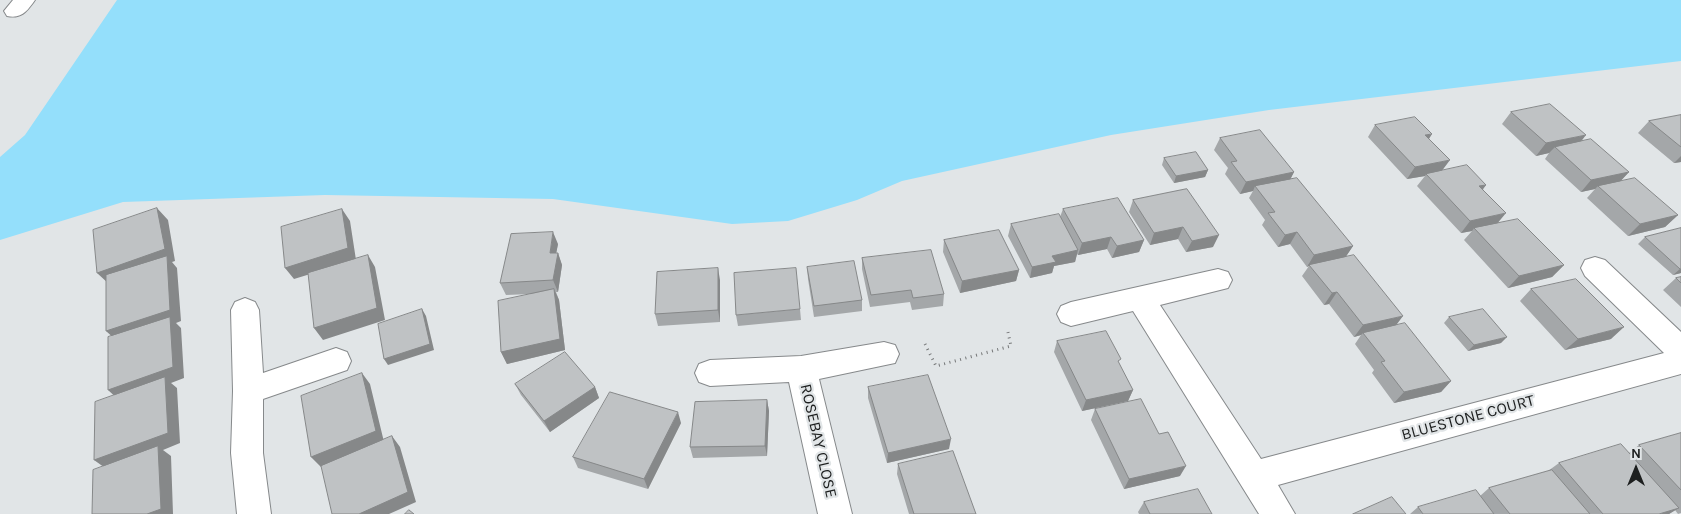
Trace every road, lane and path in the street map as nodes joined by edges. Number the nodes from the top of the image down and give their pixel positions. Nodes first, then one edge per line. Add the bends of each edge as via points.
1 (1596, 268) dead end
2 (1218, 280) dead end
3 (1141, 299) junction
4 (245, 310) dead end
5 (1071, 314) dead end
6 (1007, 328) dead end
7 (925, 344) dead end
8 (1681, 350) edge
9 (884, 354) dead end
10 (336, 361) dead end
11 (1681, 361) edge
12 (801, 369) junction
13 (710, 373) dead end
14 (248, 391) junction
15 (1254, 476) junction
16 (254, 514) edge
17 (835, 514) edge
18 (1278, 514) edge

1 - 8 street
2 - 3 street
3 - 5 street
3 - 15 street
4 - 14 street
6 - 7 path via 1011,346 936,366
9 - 12 street, ROSEBAY CLOSE
10 - 14 street
11 - 15 street, BLUESTONE COURT
12 - 13 street, ROSEBAY CLOSE
12 - 17 street, ROSEBAY CLOSE
14 - 16 street via 247,453
15 - 18 street

